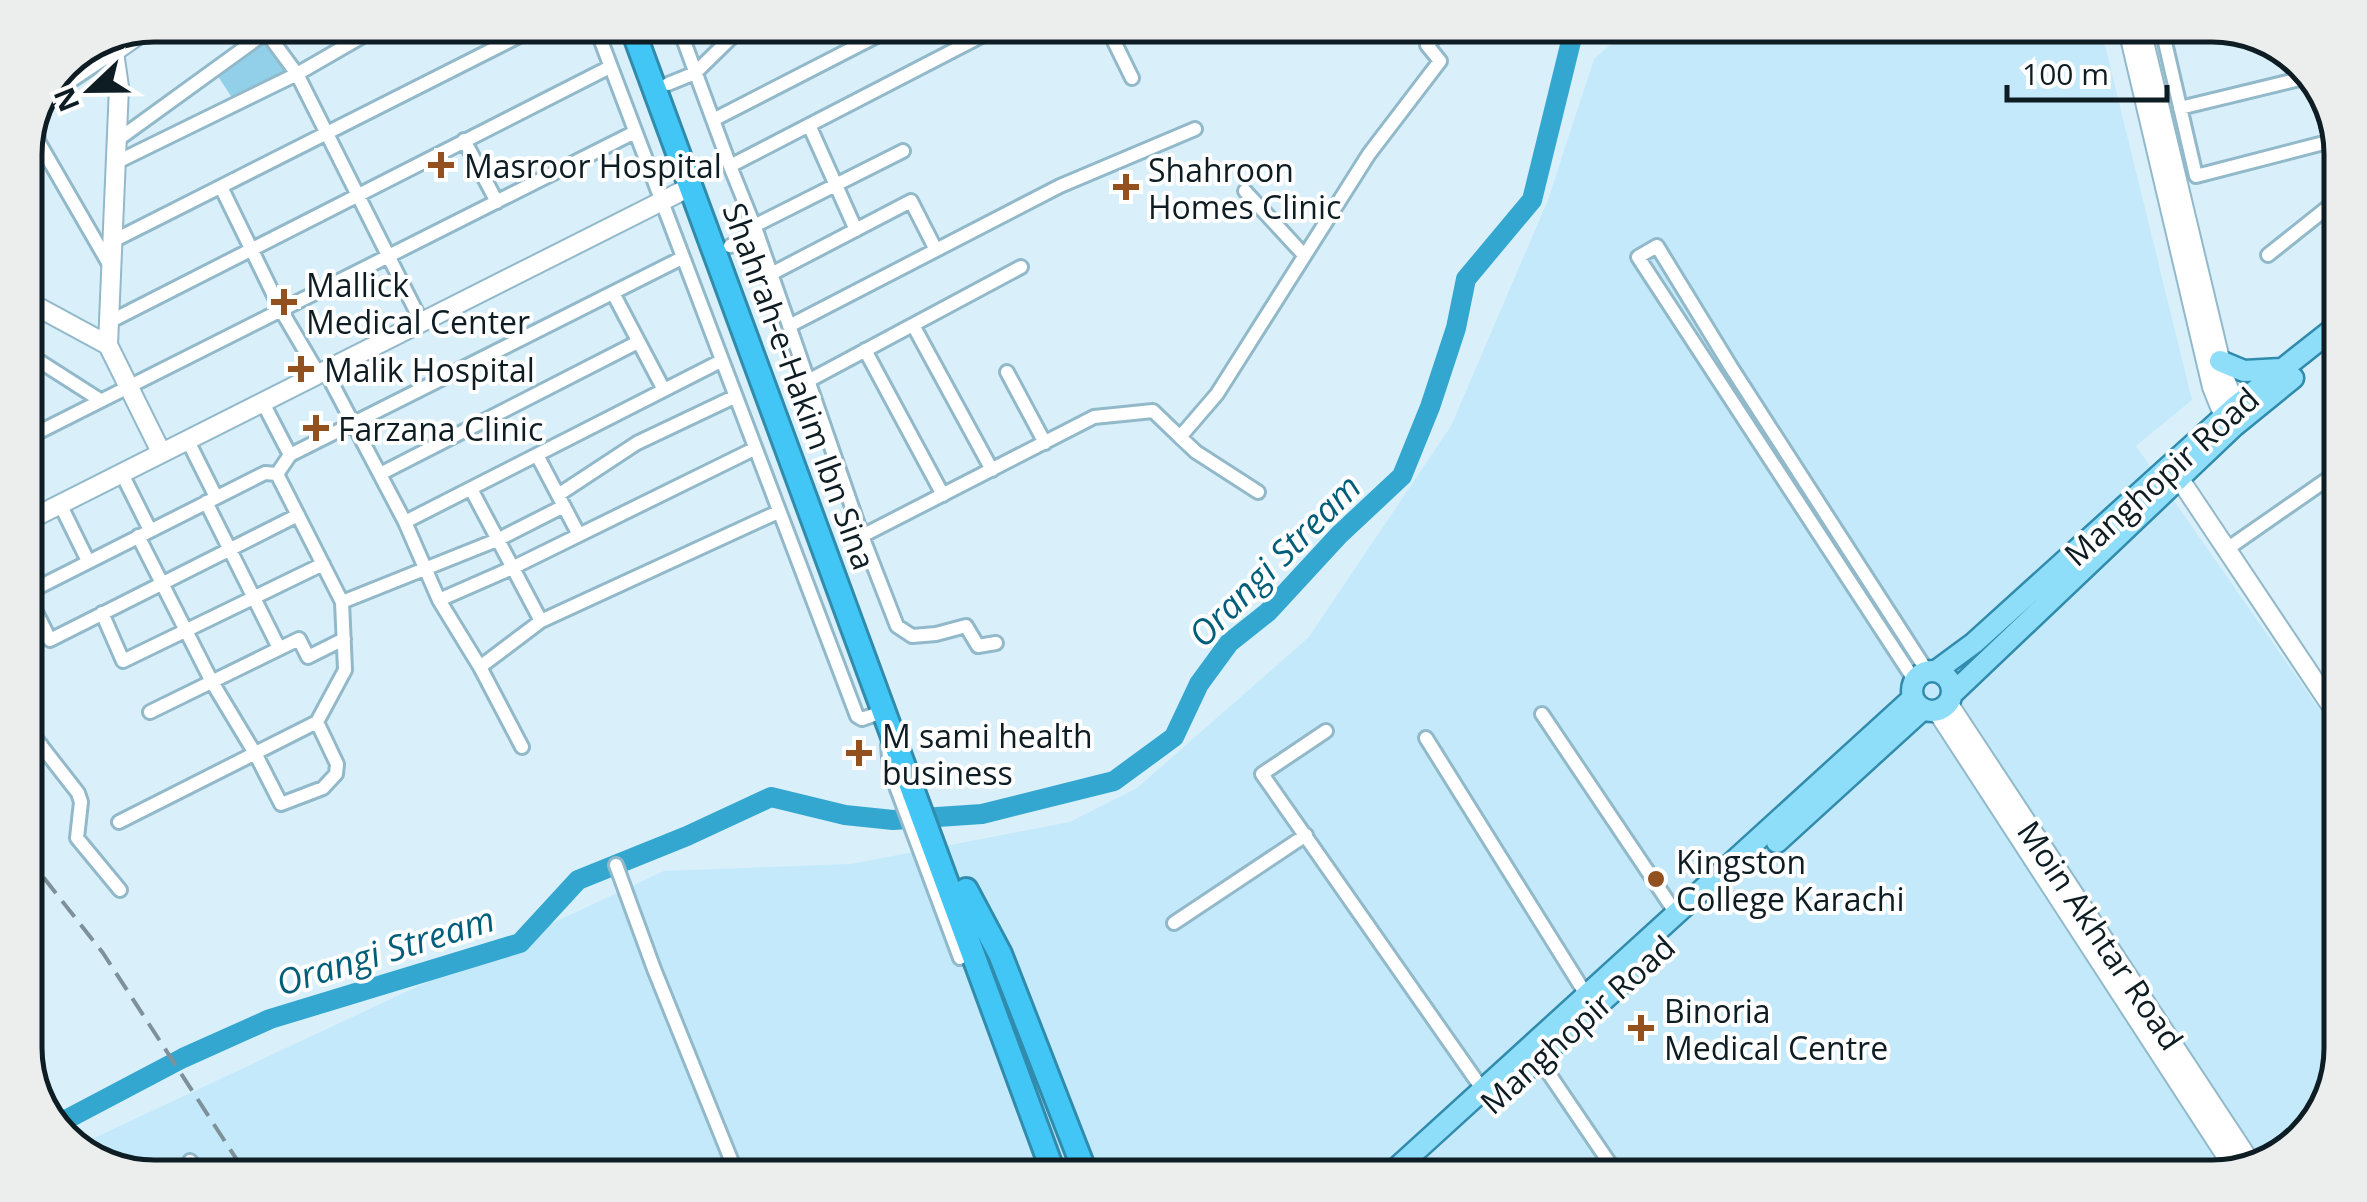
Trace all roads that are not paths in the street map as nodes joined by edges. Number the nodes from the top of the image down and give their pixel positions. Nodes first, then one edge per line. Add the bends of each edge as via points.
1 (247, 42) edge
2 (277, 42) edge
3 (353, 42) edge
4 (507, 42) edge
5 (600, 42) edge
6 (637, 42) edge
7 (653, 42) edge
8 (684, 42) edge
9 (726, 42) edge
10 (865, 42) edge
11 (971, 42) edge
12 (1114, 42) edge
13 (1429, 42) edge
14 (2131, 42) edge
15 (2144, 42) edge
16 (2165, 42) edge
17 (112, 50) edge
18 (103, 55) edge
19 (610, 67) junction
20 (695, 72) junction
21 (78, 73) edge
22 (297, 74) junction
23 (1132, 78) dead end
24 (2297, 81) edge
25 (668, 84) junction
26 (2180, 108) junction
27 (713, 120) junction
28 (809, 125) junction
29 (1195, 129) dead end
30 (326, 132) junction
31 (634, 133) junction
32 (464, 140) junction
33 (116, 141) junction
34 (2323, 143) edge
35 (43, 150) edge
36 (903, 151) dead end
37 (115, 163) junction
38 (730, 166) junction
39 (836, 185) junction
40 (692, 186) junction
41 (221, 187) junction
42 (1244, 191) dead end
43 (357, 193) junction
44 (497, 202) junction
45 (660, 202) junction
46 (2324, 210) edge
47 (755, 229) junction
48 (856, 230) junction
49 (111, 242) junction
50 (730, 246) junction
51 (250, 250) junction
52 (936, 250) junction
53 (1304, 255) junction
54 (2268, 255) dead end
55 (389, 258) junction
56 (682, 258) junction
57 (110, 265) junction
58 (1021, 267) dead end
59 (771, 274) junction
60 (613, 293) junction
61 (43, 310) edge
62 (281, 310) junction
63 (421, 321) junction
64 (109, 322) junction
65 (913, 325) junction
66 (789, 326) junction
67 (2324, 336) edge
68 (638, 342) junction
69 (108, 345) junction
70 (866, 350) junction
71 (2324, 352) edge
72 (2220, 360) junction
73 (721, 361) junction
74 (43, 364) edge
75 (1731, 367) junction
76 (2283, 368) junction
77 (321, 371) junction
78 (1007, 372) dead end
79 (1716, 376) junction
80 (808, 381) junction
81 (130, 388) junction
82 (664, 390) junction
83 (734, 397) junction
84 (100, 400) junction
85 (262, 401) junction
86 (2236, 415) junction
87 (353, 424) junction
88 (43, 430) edge
89 (1180, 437) junction
90 (187, 439) junction
91 (1045, 443) junction
92 (754, 450) junction
93 (162, 452) junction
94 (290, 455) junction
95 (537, 455) junction
96 (992, 470) junction
97 (122, 472) junction
98 (277, 474) junction
99 (380, 474) junction
100 (2179, 478) junction
101 (2324, 482) edge
102 (471, 489) junction
103 (1258, 492) dead end
104 (944, 494) junction
105 (211, 500) junction
106 (561, 500) junction
107 (60, 504) junction
108 (778, 512) junction
109 (43, 513) edge
110 (298, 515) junction
111 (405, 522) junction
112 (144, 533) junction
113 (579, 535) junction
114 (862, 536) junction
115 (497, 540) junction
116 (2226, 549) junction
117 (230, 550) junction
118 (88, 561) junction
119 (323, 564) junction
120 (512, 568) junction
121 (425, 570) junction
122 (162, 583) junction
123 (43, 584) edge
124 (254, 598) junction
125 (439, 600) junction
126 (342, 602) junction
127 (102, 614) junction
128 (541, 621) junction
129 (43, 626) edge
130 (187, 632) junction
131 (344, 639) junction
132 (996, 643) dead end
133 (279, 648) junction
134 (1968, 648) junction
135 (1982, 666) junction
136 (480, 668) junction
137 (212, 682) junction
138 (1931, 692) junction
139 (2324, 695) edge
140 (885, 711) junction
141 (150, 712) dead end
142 (1542, 714) dead end
143 (318, 722) junction
144 (1326, 732) dead end
145 (1426, 738) dead end
146 (43, 747) edge
147 (522, 747) dead end
148 (256, 754) junction
149 (913, 769) junction
150 (119, 822) dead end
151 (1306, 835) junction
152 (616, 865) dead end
153 (120, 890) dead end
154 (959, 893) junction
155 (1677, 915) junction
156 (1174, 923) dead end
157 (967, 956) junction
158 (2126, 986) junction
159 (1587, 996) junction
160 (1540, 1059) junction
161 (1483, 1090) junction
162 (2245, 1155) edge
163 (2229, 1159) edge
164 (731, 1160) edge
165 (1034, 1160) edge
166 (1048, 1160) edge
167 (1061, 1160) edge
168 (1080, 1160) edge
169 (1406, 1160) edge
170 (1427, 1160) edge
171 (1608, 1160) edge

1 - 33 street
2 - 22 street
3 - 22 street
4 - 30 street
5 - 19 street
6 - 40 highway, Shahrah-e-Hakim Ibn Sina
7 - 25 highway, Shahrah-e-Hakim Ibn Sina
8 - 20 street
9 - 20 street
10 - 27 street
11 - 28 street
12 - 23 street
13 - 53 street via 1440,61 1368,154
14 - 86 street via 2212,386
15 - 72 street
16 - 26 street
17 - 33 street via 119,87
18 - 21 street
19 - 31 street
19 - 32 street
20 - 25 street
20 - 27 street
22 - 30 street
22 - 37 street
24 - 26 street
25 - 50 highway, Shahrah-e-Hakim Ibn Sina
26 - 34 street via 2196,176
27 - 38 street
28 - 38 street
28 - 39 street
29 - 52 street via 1060,186
30 - 41 street
30 - 43 street
31 - 44 street
31 - 45 street
32 - 43 street
32 - 44 street
33 - 37 street
35 - 57 street
36 - 39 street
37 - 49 street
38 - 47 street
39 - 47 street
39 - 48 street
40 - 45 street
40 - 140 highway, Shahrah-e-Hakim Ibn Sina
41 - 49 street
41 - 51 street
42 - 53 street
43 - 51 street
43 - 55 street
44 - 55 street
45 - 56 street
45 - 63 street
46 - 54 street
47 - 50 street
47 - 59 street
48 - 52 street via 911,201
48 - 59 street
49 - 57 street
50 - 149 highway, Shahrah-e-Hakim Ibn Sina
51 - 62 street
51 - 64 street
52 - 66 street
53 - 89 street via 1218,394
55 - 62 street
55 - 63 street
56 - 60 street
56 - 73 street
57 - 64 street
58 - 65 street
59 - 66 street
60 - 68 street
60 - 87 street
61 - 69 street
62 - 77 street
62 - 81 street
63 - 77 street
64 - 69 street
65 - 70 street
65 - 96 street
66 - 80 street
67 - 76 main road, Manghopir Road
68 - 82 street
68 - 99 street
69 - 81 street
70 - 80 street
70 - 104 street
71 - 86 main road, Manghopir Road
72 - 76 main road via 2244,370
72 - 86 street
73 - 82 street
73 - 83 street
74 - 84 street
75 - 79 street
75 - 79 street via 1656,246 1638,258
75 - 138 street
76 - 86 main road, Manghopir Road
77 - 85 street
77 - 87 street
78 - 91 street
79 - 138 street
80 - 114 street
81 - 84 street
81 - 93 street
82 - 95 street
83 - 92 street
83 - 106 street via 638,443
84 - 88 street
85 - 90 street
85 - 94 street
86 - 100 main road, Manghopir Road
86 - 134 main road, Manghopir Road
87 - 94 street
87 - 99 street
89 - 91 street via 1153,412 1094,418
89 - 103 street
90 - 93 street
90 - 105 street
91 - 96 street
92 - 108 street
92 - 113 street
93 - 97 street
94 - 98 street
95 - 102 street
95 - 106 street
96 - 104 street
97 - 107 street
97 - 112 street
98 - 105 street via 264,472
98 - 110 street
99 - 111 street
100 - 116 street
100 - 135 main road, Manghopir Road
101 - 116 street
102 - 111 street
102 - 115 street
104 - 114 street
105 - 112 street
105 - 117 street
106 - 113 street
106 - 115 street
107 - 109 street
107 - 118 street
108 - 128 street
108 - 140 street via 858,716
110 - 117 street
110 - 119 street
111 - 121 street
112 - 118 street
112 - 122 street
113 - 120 street
114 - 132 street via 903,632 936,634 966,626 978,646
115 - 120 street
115 - 121 street
116 - 139 street
117 - 122 street
117 - 124 street
118 - 123 street
119 - 124 street
119 - 126 street
120 - 125 street
120 - 128 street
121 - 125 street
121 - 126 street
122 - 127 street
122 - 130 street
124 - 130 street
124 - 133 street
125 - 136 street
126 - 131 street
127 - 129 street via 50,640
127 - 130 street via 123,661
128 - 136 street
130 - 137 street
131 - 133 street via 308,657 299,639
131 - 143 street via 346,670
133 - 137 street
134 - 135 main road via 1968,662
134 - 138 main road, Manghopir Road
135 - 138 main road, Manghopir Road
136 - 147 street
137 - 141 street
137 - 148 street
138 - 155 main road
138 - 158 street, Moin Akhtar Road
138 - 160 main road, Manghopir Road
140 - 149 highway, Shahrah-e-Hakim Ibn Sina
140 - 157 street via 890,770
142 - 155 street
143 - 148 street
143 - 148 street via 338,769 323,788 281,804
144 - 151 street via 1262,774
145 - 159 street
146 - 153 street via 78,793 82,846
148 - 150 street
149 - 154 highway
151 - 156 street
151 - 161 street
152 - 164 street
154 - 157 highway
154 - 167 highway
154 - 168 highway via 1000,954
155 - 159 main road
157 - 165 highway
157 - 166 highway
158 - 162 street, Moin Akhtar Road
158 - 163 street, Moin Akhtar Road
159 - 161 main road
160 - 170 main road, Manghopir Road
160 - 171 street
161 - 169 main road

